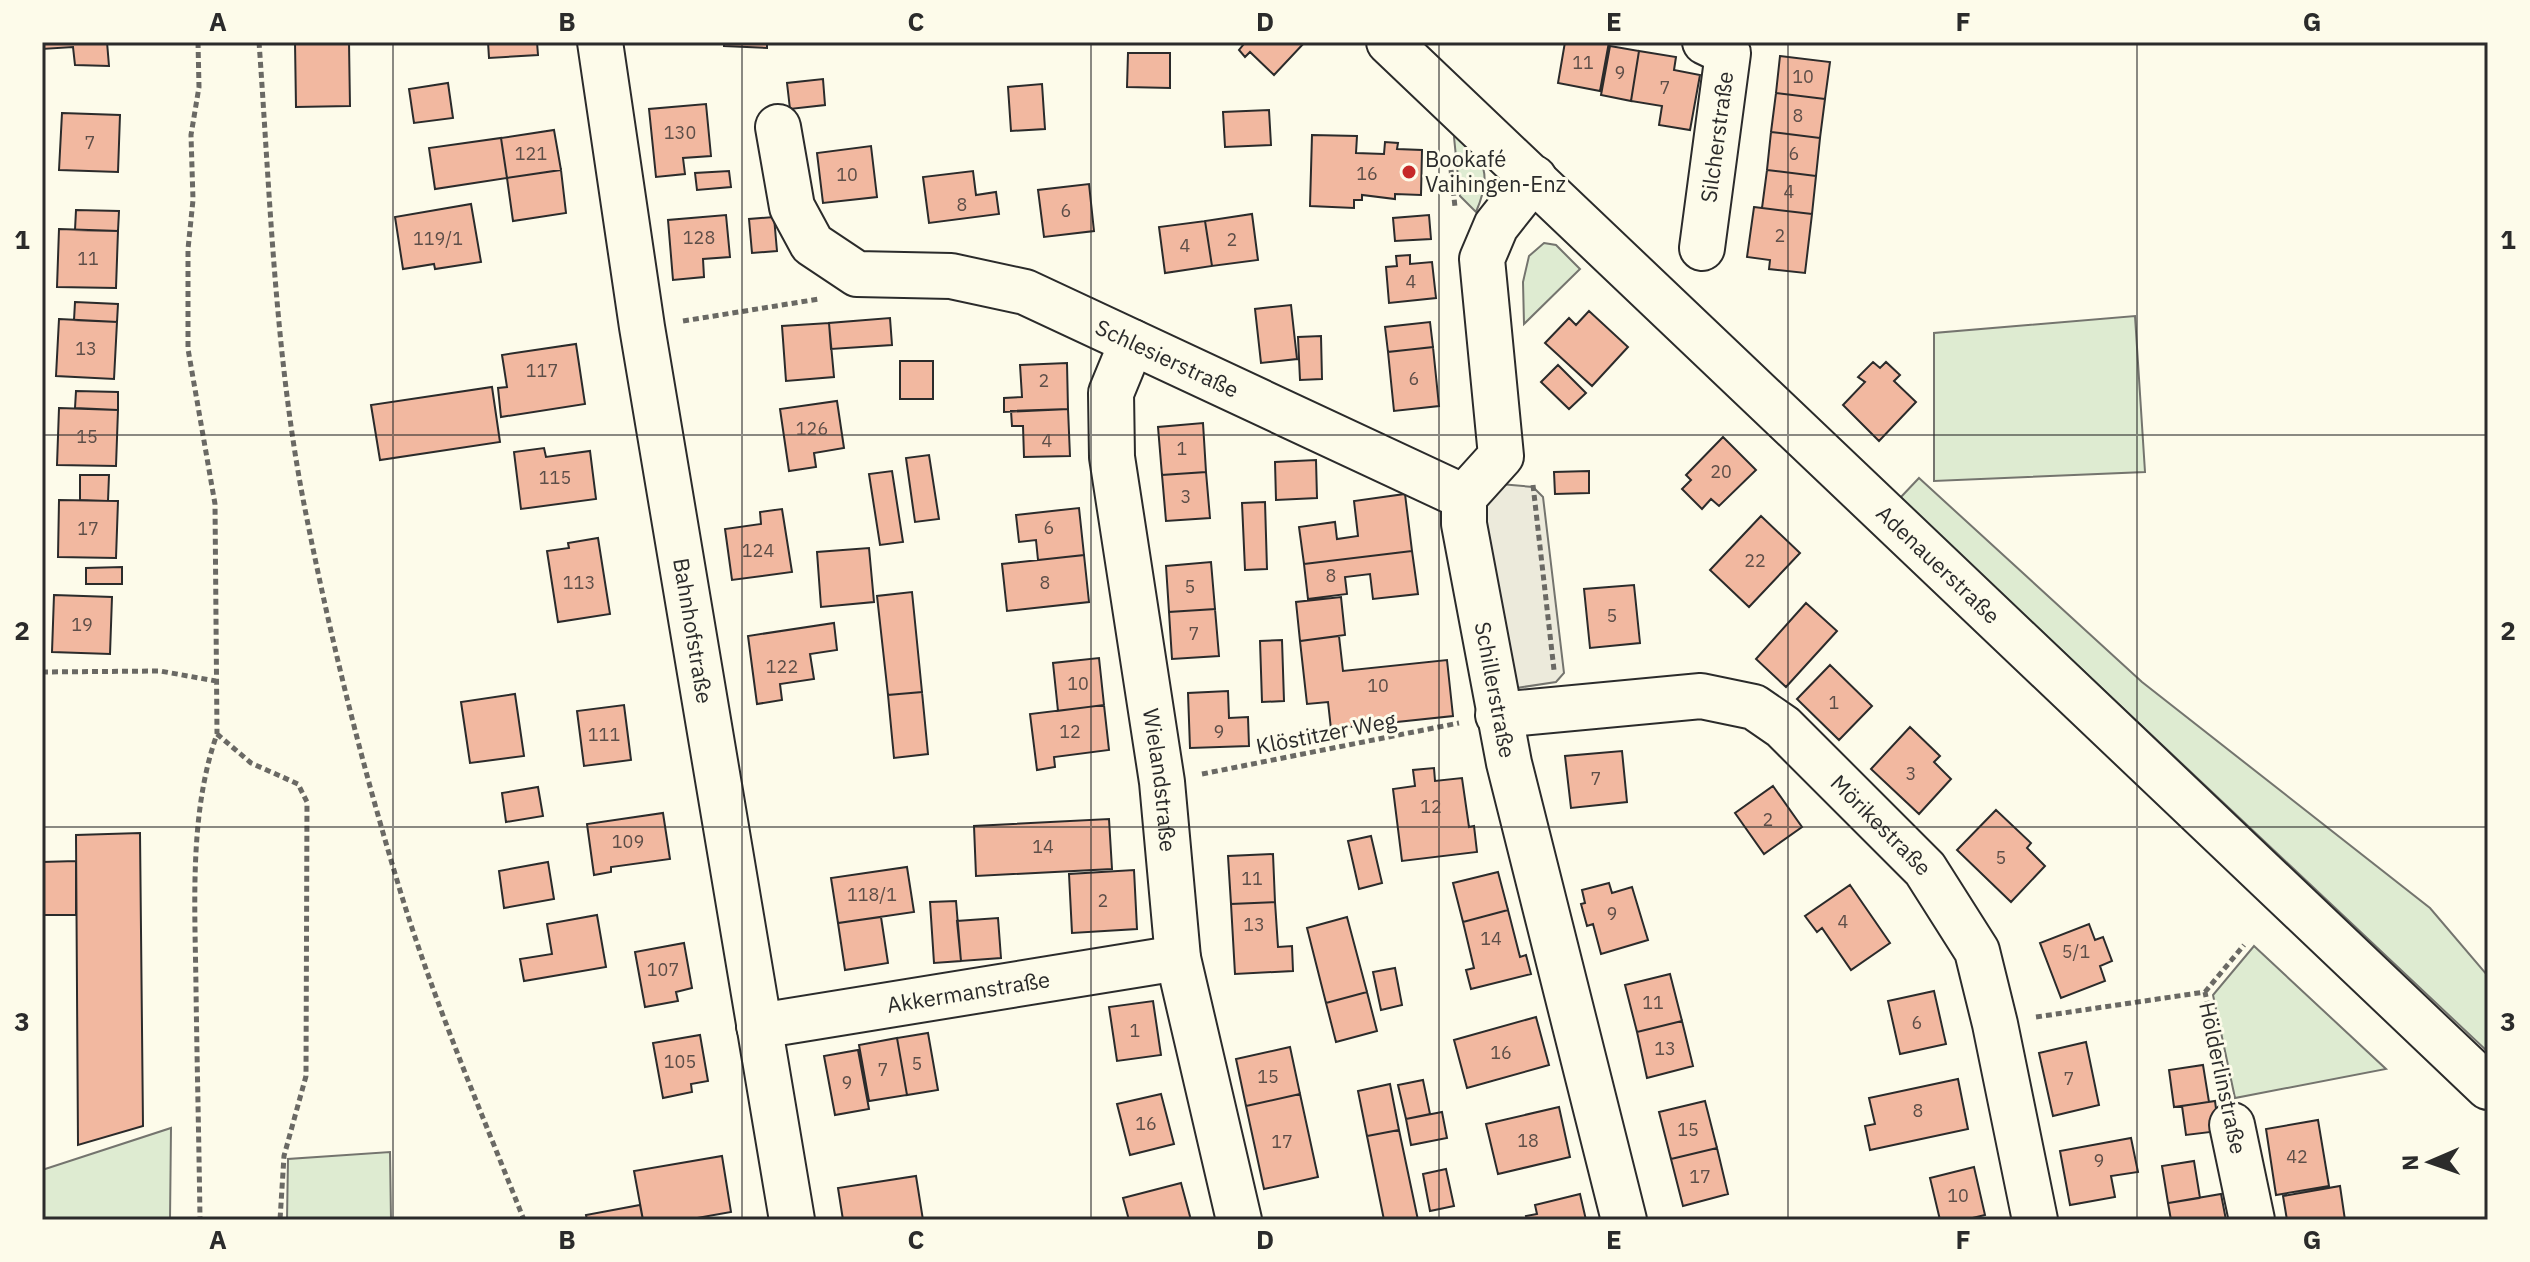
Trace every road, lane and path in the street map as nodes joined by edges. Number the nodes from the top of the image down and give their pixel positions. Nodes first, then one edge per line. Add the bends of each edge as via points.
1 (198, 42) edge
2 (259, 42) edge
3 (600, 42) edge
4 (1389, 42) edge
5 (1705, 42) edge
6 (778, 127) dead end
7 (1534, 178) junction
8 (1702, 248) dead end
9 (857, 274) junction
10 (669, 323) dead end
11 (1132, 342) junction
12 (1533, 484) dead end
13 (1464, 497) junction
14 (42, 672) edge
15 (216, 681) junction
16 (1561, 707) junction
17 (1498, 715) junction
18 (217, 734) junction
19 (1162, 782) junction
20 (2244, 945) dead end
21 (1178, 958) junction
22 (2205, 992) junction
23 (2055, 1013) dead end
24 (759, 1026) junction
25 (2488, 1087) edge
26 (2232, 1125) joint
27 (200, 1220) edge
28 (280, 1220) edge
29 (524, 1220) edge
30 (792, 1220) edge
31 (1239, 1220) edge
32 (1624, 1220) edge
33 (2035, 1220) edge
34 (2252, 1220) edge

1 - 15 path via 188,349 215,504
2 - 29 path via 283,354 304,501 331,631 404,903
3 - 24 street, Bahnhofstraße
4 - 7 street, Adenauerstraße
5 - 8 street, Silcherstraße via 1728,53
6 - 9 street via 792,207 812,244
7 - 13 street via 1496,226 1482,259 1501,456
7 - 25 street, Adenauerstraße
9 - 10 path via 840,296
9 - 11 street, Schlesierstraße via 951,276 1025,292
11 - 13 street, Schlesierstraße
11 - 19 street, Wielandstraße via 1111,393 1112,457
12 - 16 path
13 - 17 street, Schillerstraße via 1464,524
14 - 15 path via 160,671
15 - 18 path
16 - 17 street, Mörikestraße
16 - 33 street, Mörikestraße via 1701,696 1754,707 1783,727 1925,869 1977,951
17 - 19 path, Klöstitzer Weg
17 - 32 street, Schillerstraße
18 - 27 path via 207,764 198,833
18 - 28 path via 251,763 298,784 307,802 306,1076 284,1156
19 - 21 street, Wielandstraße
20 - 22 path
21 - 24 street, Akkermanstraße
21 - 31 street, Wielandstraße
22 - 23 path, Hölderlinstraße
22 - 26 path, Hölderlinstraße
24 - 30 street, Bahnhofstraße
26 - 34 street, Hölderlinstraße

